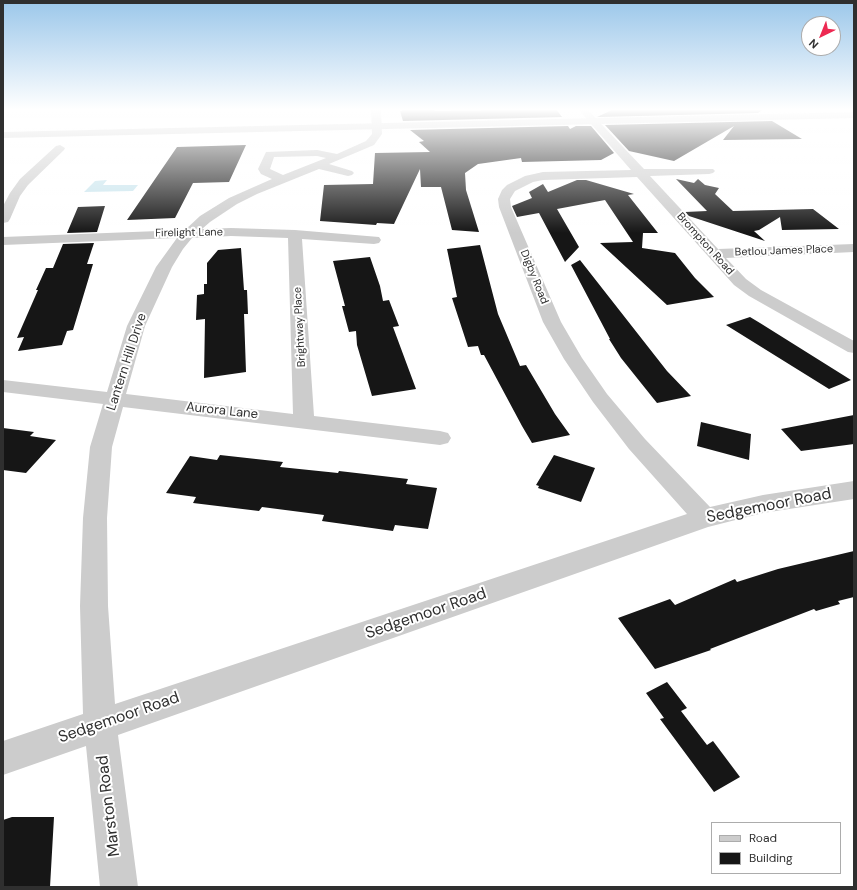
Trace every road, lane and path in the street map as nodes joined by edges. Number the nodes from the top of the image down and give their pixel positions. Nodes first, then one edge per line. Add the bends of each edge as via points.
1 (57, 151) edge
2 (361, 151) edge
3 (620, 151) edge
4 (343, 165) junction
5 (709, 171) dead end
6 (640, 172) junction
7 (282, 179) junction
8 (3, 219) edge
9 (189, 233) junction
10 (295, 234) junction
11 (374, 240) dead end
12 (3, 241) edge
13 (854, 248) edge
14 (714, 254) junction
15 (854, 348) edge
16 (3, 386) edge
17 (114, 399) junction
18 (304, 420) junction
19 (440, 438) dead end
20 (854, 490) edge
21 (705, 518) junction
22 (100, 725) junction
23 (3, 758) edge
24 (119, 887) edge

1 - 8 street via 24,182
2 - 4 street, Lantern Hill Drive
3 - 6 street, Brompton Road
4 - 7 street, Lantern Hill Drive via 318,165
4 - 7 street via 317,153 270,154 265,172
5 - 6 street, Digby Road
6 - 14 street, Brompton Road
6 - 21 street, Digby Road via 543,176 511,188 504,199 505,207 552,322 573,359 637,444
7 - 9 street, Lantern Hill Drive via 233,201
9 - 10 street, Firelight Lane
9 - 12 street, Firelight Lane
9 - 17 street, Lantern Hill Drive via 164,266 150,294 136,326
10 - 11 street, Firelight Lane
10 - 18 street, Brightway Place
13 - 14 street, Betlou James Place
14 - 15 street, Brompton Road via 740,282 756,293
16 - 17 street, Aurora Lane
17 - 18 street, Aurora Lane
17 - 22 street, Lantern Hill Drive via 101,447 95,518 94,606
18 - 19 street, Aurora Lane
20 - 21 street, Sedgemoor Road via 763,504
21 - 22 street, Sedgemoor Road
22 - 23 street, Sedgemoor Road
22 - 24 street, Marston Road

